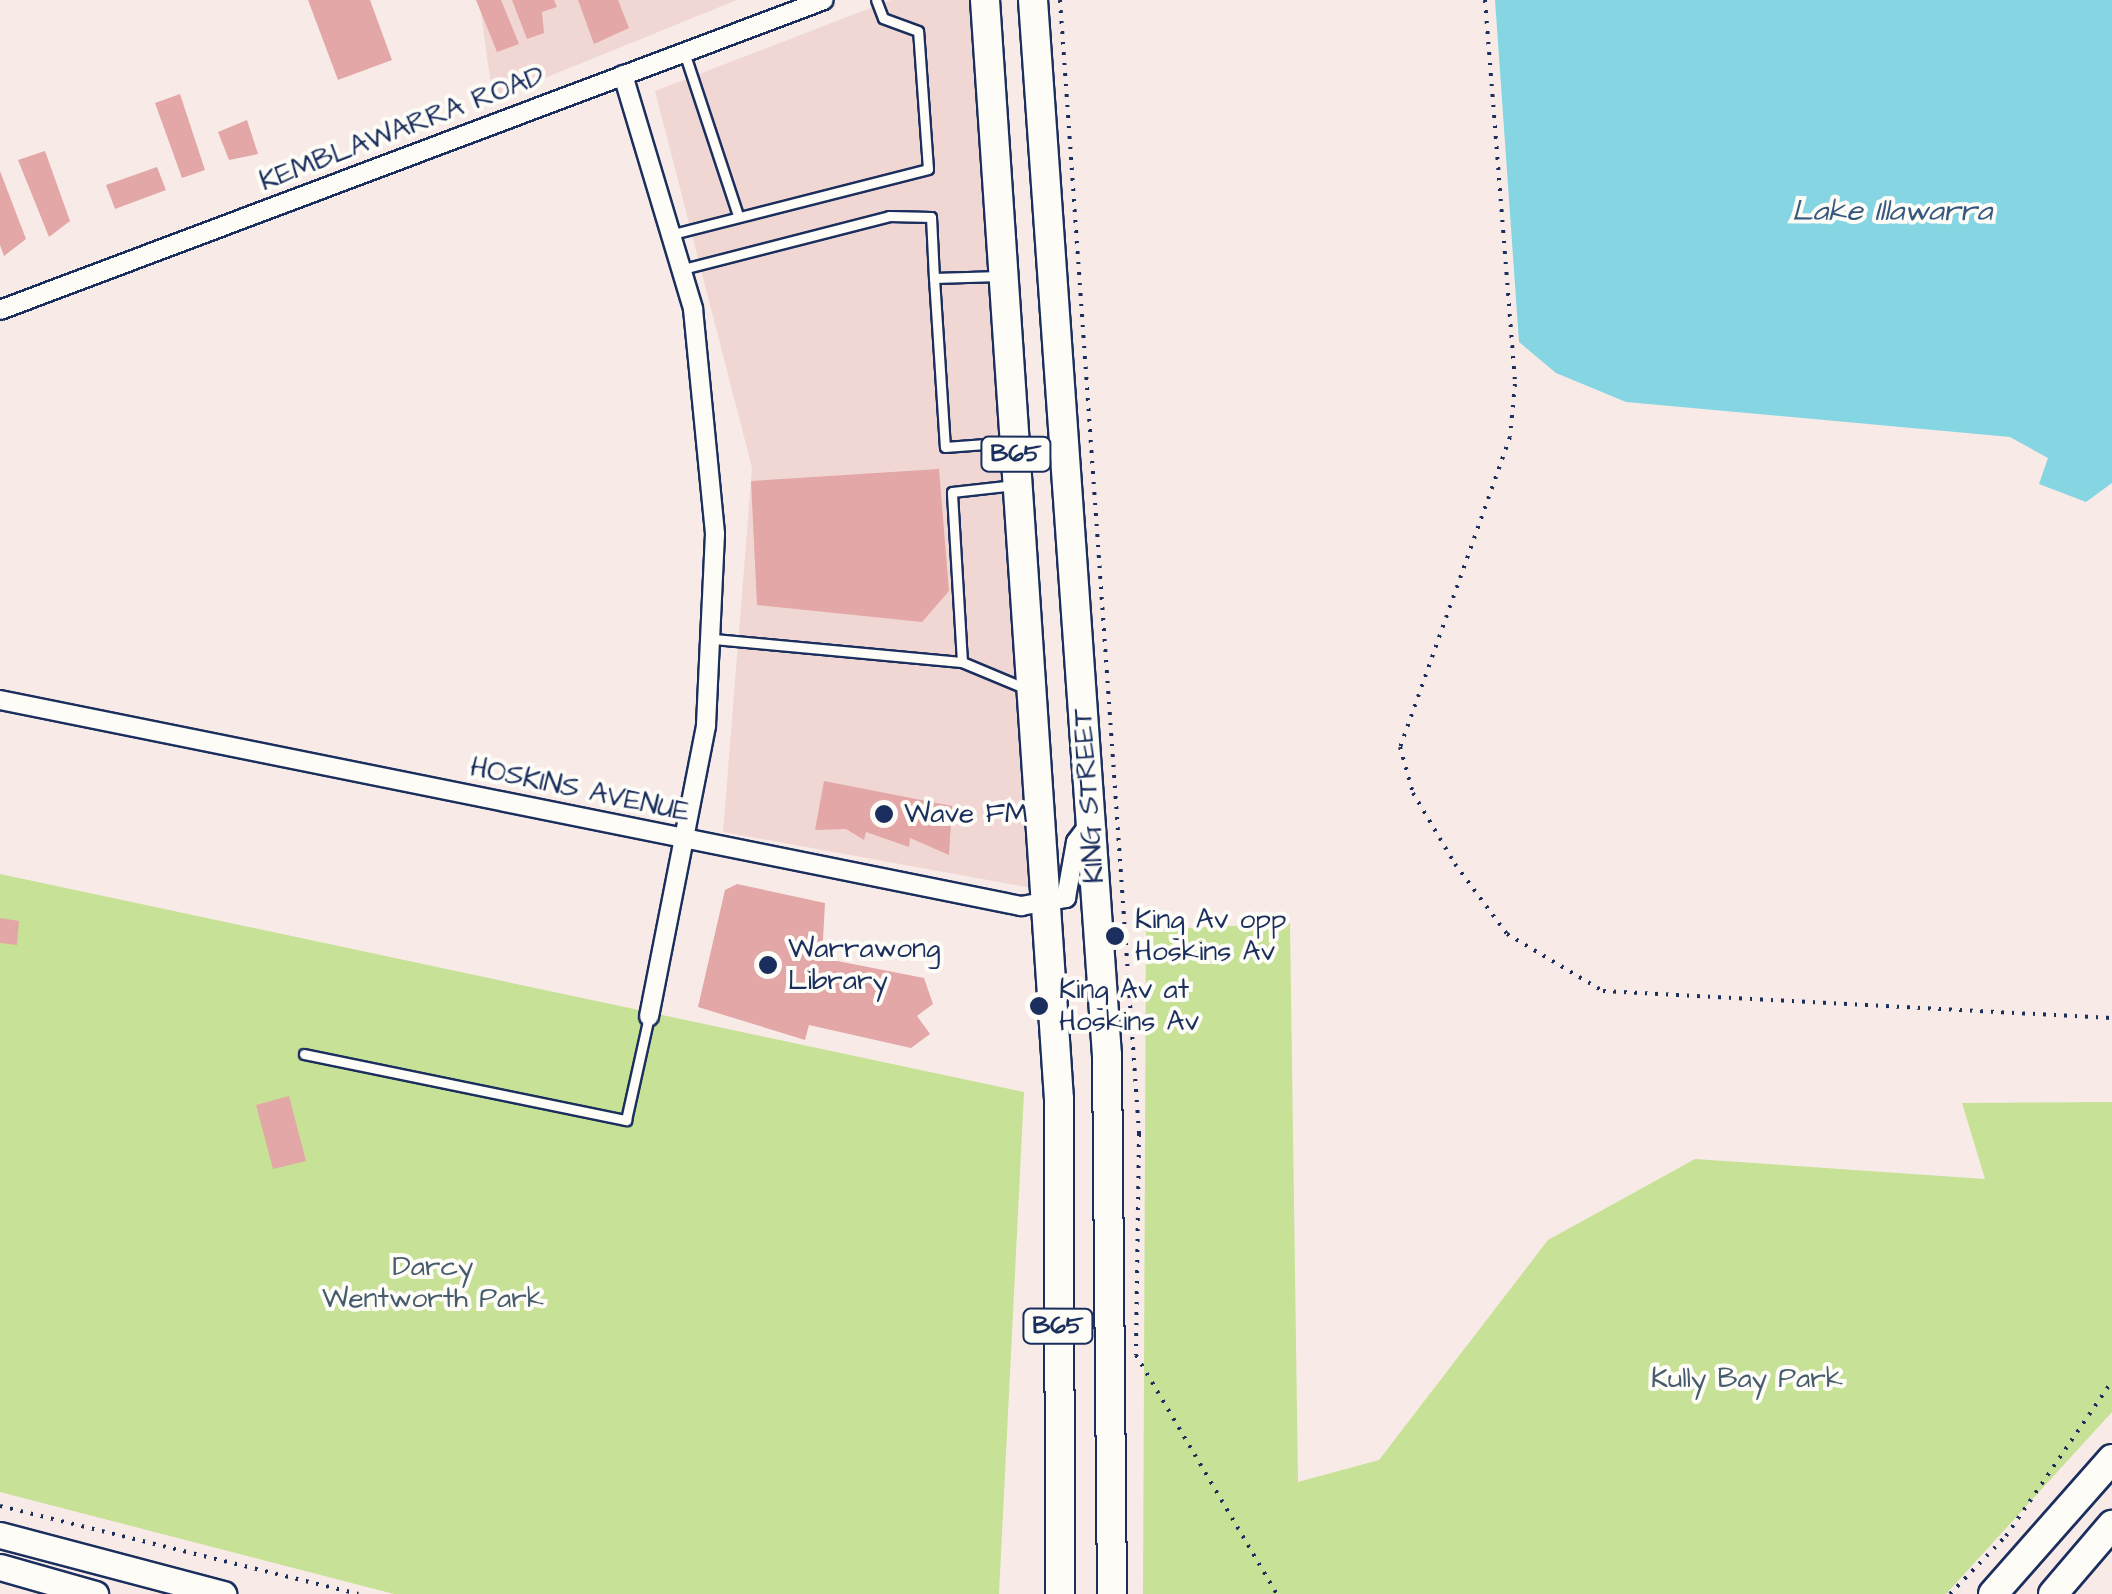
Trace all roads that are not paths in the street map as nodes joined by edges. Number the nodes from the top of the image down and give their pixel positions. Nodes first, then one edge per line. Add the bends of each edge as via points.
1 (824, 0) edge
2 (876, 0) edge
3 (985, 0) edge
4 (1032, 0) edge
5 (684, 52) junction
6 (623, 75) junction
7 (738, 215) junction
8 (674, 234) junction
9 (682, 269) junction
10 (1004, 276) junction
11 (934, 278) junction
12 (0, 310) edge
13 (1016, 442) junction
14 (1018, 485) junction
15 (713, 639) junction
16 (962, 662) junction
17 (1032, 690) junction
18 (0, 700) edge
19 (1091, 822) junction
20 (685, 840) junction
21 (1046, 907) junction
22 (649, 1016) joint
23 (304, 1054) dead end
24 (2112, 1459) edge
25 (2112, 1525) edge
26 (0, 1536) edge
27 (0, 1567) edge
28 (95, 1594) edge
29 (223, 1594) edge
30 (1060, 1594) edge
31 (1112, 1594) edge
32 (1993, 1594) edge
33 (2053, 1594) edge

1 - 5 street, KEMBLAWARRA ROAD
2 - 7 lane via 883,18 918,31 928,168
3 - 10 main road, KING STREET / B65
4 - 19 main road, KING STREET / B65
5 - 6 street, KEMBLAWARRA ROAD
5 - 7 lane
6 - 8 street
6 - 12 street, KEMBLAWARRA ROAD
7 - 8 lane
8 - 9 street
9 - 11 lane via 889,216 931,217
9 - 15 street via 712,467
10 - 11 lane
10 - 13 main road, KING STREET / B65
11 - 13 lane via 946,446
13 - 14 main road, KING STREET / B65
14 - 16 lane via 952,492
14 - 17 main road, KING STREET / B65
15 - 16 lane
15 - 20 street
16 - 17 lane via 1010,689
17 - 21 main road, KING STREET / B65
18 - 20 street, HOSKINS AVENUE
19 - 21 street via 1076,842 1066,898
19 - 31 main road, KING STREET / B65 via 1110,1116
20 - 21 street, HOSKINS AVENUE
20 - 22 street
21 - 30 main road, KING STREET / B65 via 1061,1146
22 - 23 lane via 626,1120
24 - 32 main road
25 - 33 main road
26 - 29 main road
27 - 28 main road

